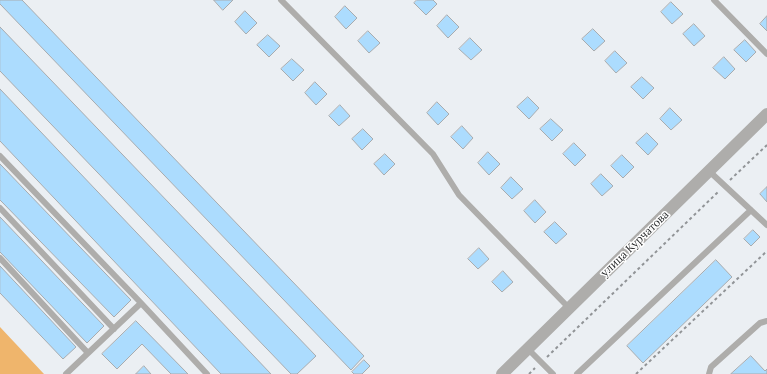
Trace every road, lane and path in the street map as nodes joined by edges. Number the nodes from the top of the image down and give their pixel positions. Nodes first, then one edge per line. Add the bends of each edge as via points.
1 (281, 0) edge
2 (714, 0) edge
3 (767, 54) edge
4 (767, 114) edge
5 (767, 145) edge
6 (0, 156) edge
7 (709, 171) junction
8 (725, 186) junction
9 (0, 208) edge
10 (751, 210) junction
11 (767, 225) edge
12 (767, 251) edge
13 (0, 258) edge
14 (142, 303) junction
15 (570, 308) junction
16 (767, 321) edge
17 (114, 328) junction
18 (528, 348) junction
19 (88, 353) junction
20 (541, 362) junction
21 (66, 374) edge
22 (207, 374) edge
23 (502, 374) edge
24 (529, 374) edge
25 (553, 374) edge
26 (577, 374) edge
27 (636, 374) edge
28 (709, 374) edge

1 - 15 lane via 433,154 458,195
2 - 3 lane
4 - 7 street, улица Курчатова
5 - 8 path
6 - 14 lane
7 - 8 lane
7 - 15 street, улица Курчатова
8 - 10 lane
8 - 20 path
9 - 17 lane
10 - 11 lane
10 - 26 lane
12 - 27 path
13 - 19 lane
14 - 17 lane
14 - 22 lane
15 - 18 street, улица Курчатова
16 - 28 lane via 760,323 711,367
17 - 19 lane
18 - 20 lane
18 - 23 street, улица Курчатова
19 - 21 lane
20 - 24 path
20 - 25 lane

